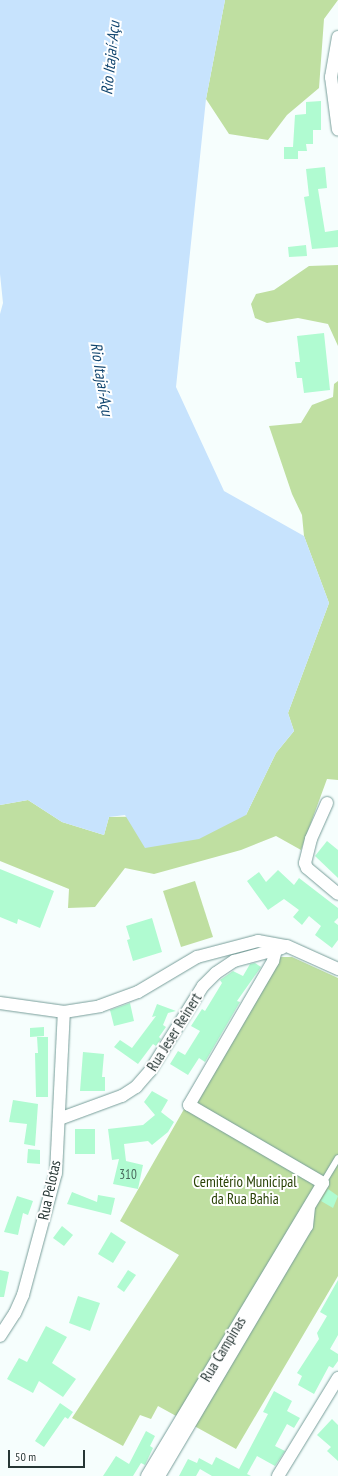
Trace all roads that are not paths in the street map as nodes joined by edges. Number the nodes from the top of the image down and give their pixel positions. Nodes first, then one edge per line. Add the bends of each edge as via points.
1 (338, 37) edge
2 (338, 130) edge
3 (327, 803) dead end
4 (338, 894) edge
5 (282, 948) junction
6 (337, 965) edge
7 (0, 1003) edge
8 (64, 1012) junction
9 (59, 1119) junction
10 (338, 1158) edge
11 (322, 1183) junction
12 (302, 1223) junction
13 (0, 1336) edge
14 (338, 1378) edge
15 (148, 1476) edge
16 (159, 1476) edge
17 (278, 1476) edge

1 - 2 street via 331,77
3 - 4 street via 311,839 305,863 307,868
5 - 6 street
5 - 8 street via 258,941 197,957 126,997 100,1006
5 - 9 street, Rua Jeser Reinert via 234,961 216,973 203,986 150,1071 136,1087 122,1096
5 - 11 street via 189,1105
7 - 8 street
8 - 9 street, Rua Pelotas
9 - 13 street, Rua Pelotas via 56,1173 22,1295 15,1313
10 - 11 lane
11 - 12 street
12 - 15 street, Rua Campinas
12 - 16 street, Rua Campinas
14 - 17 street

